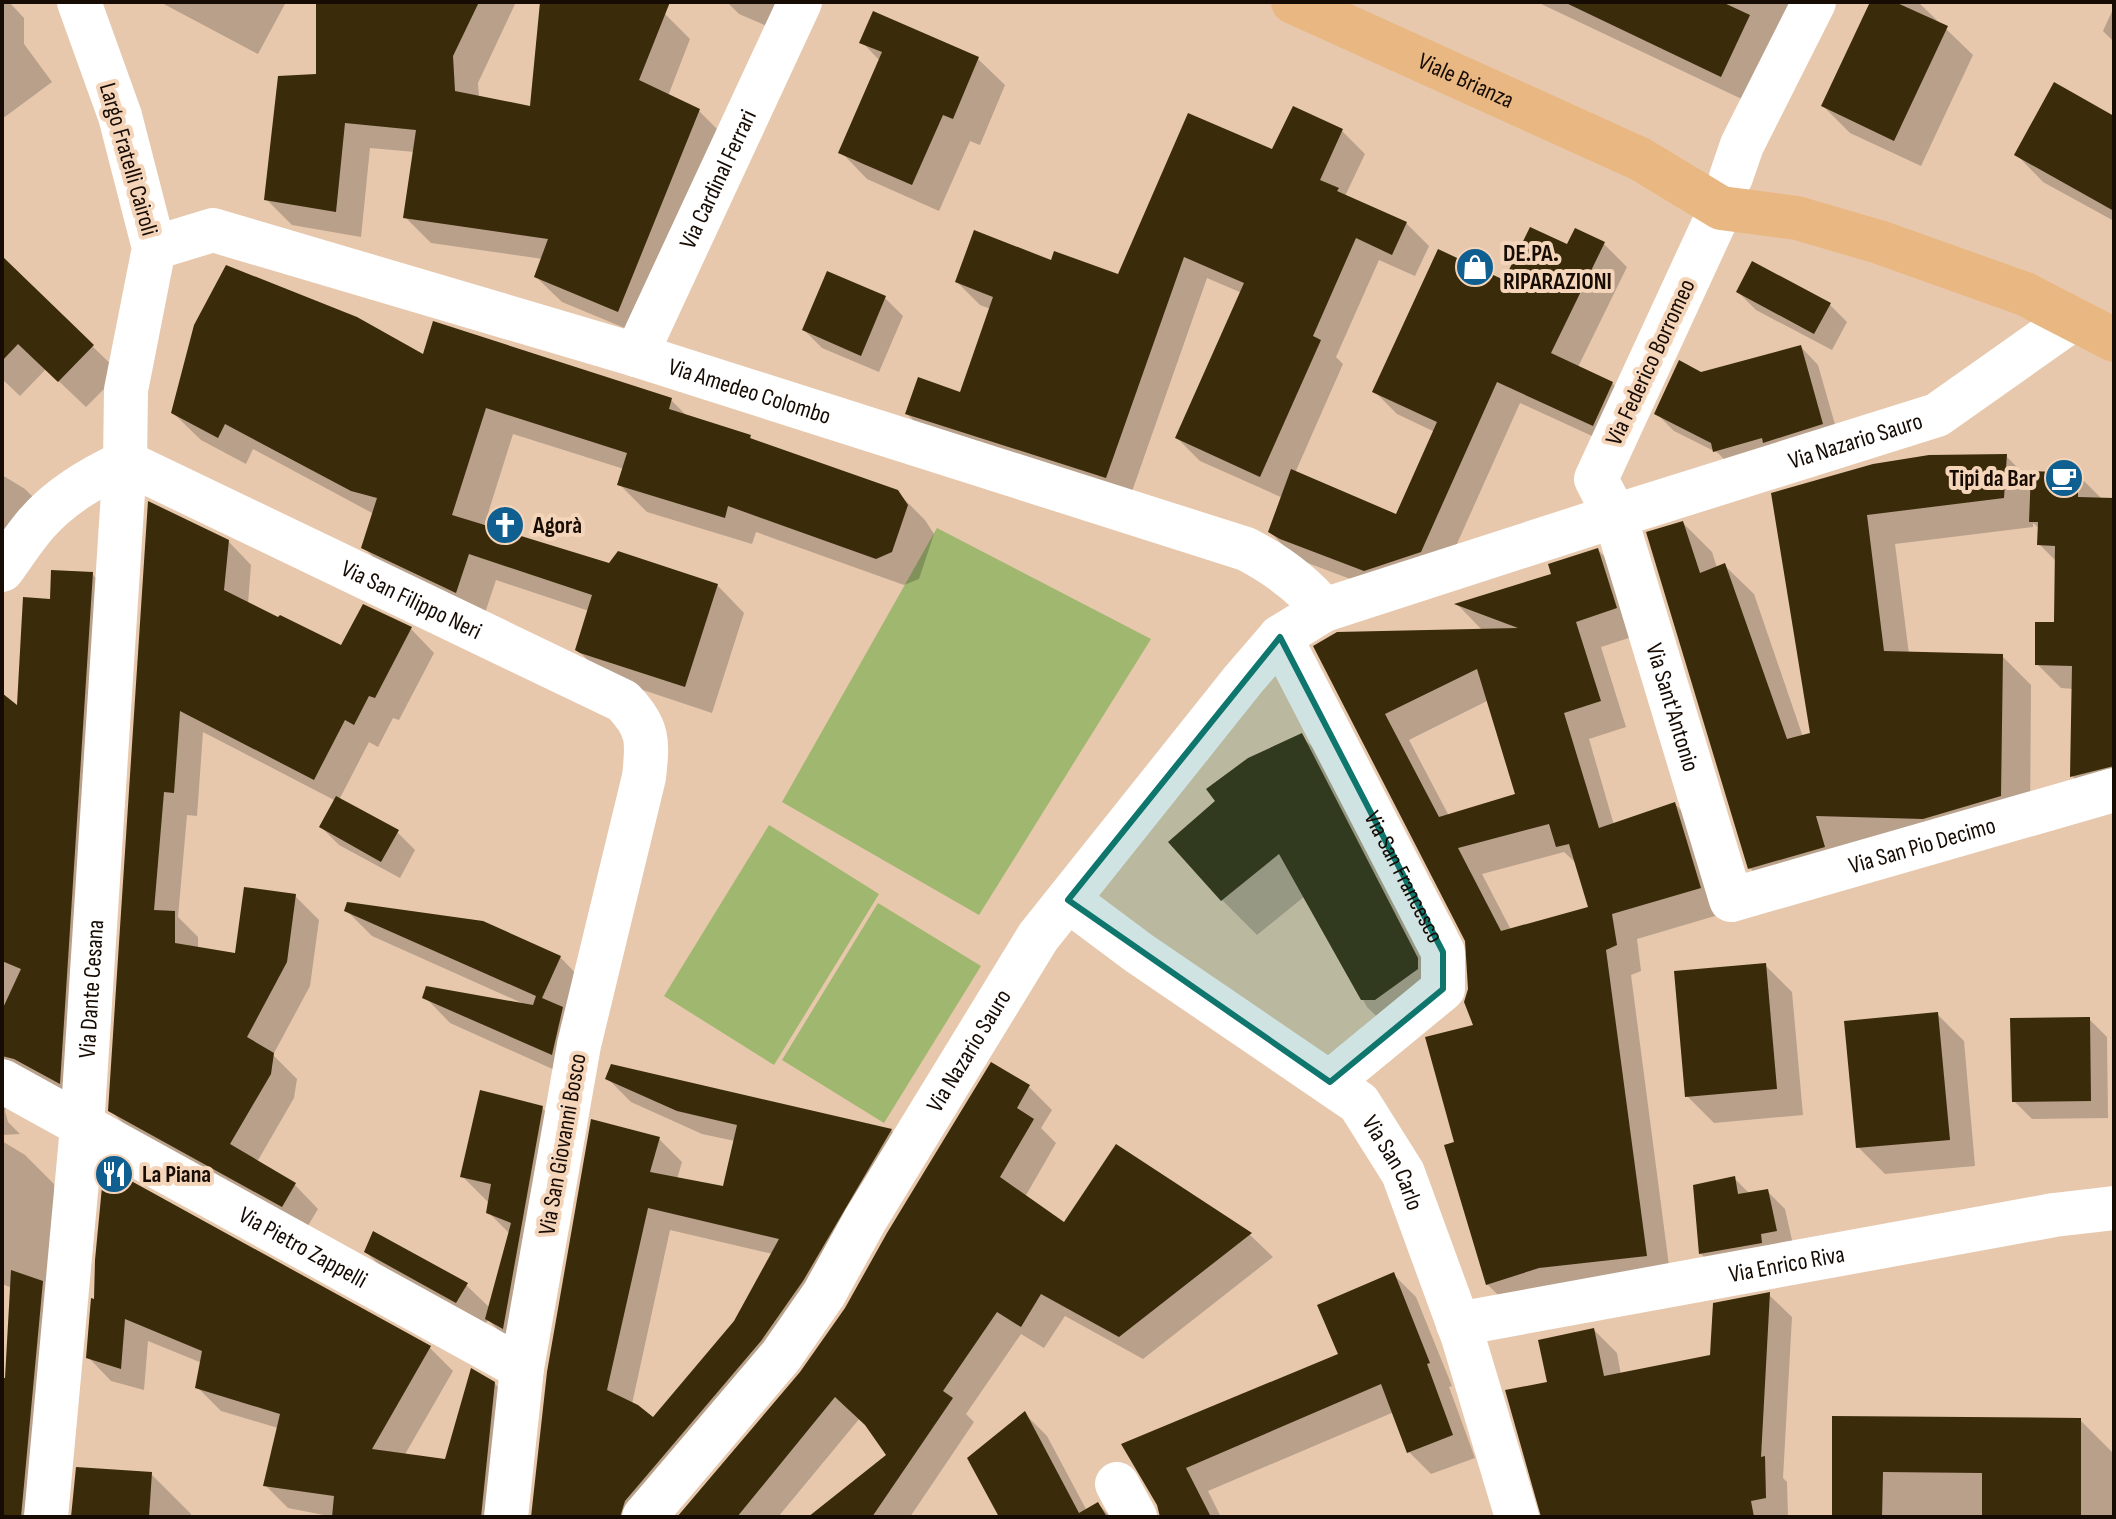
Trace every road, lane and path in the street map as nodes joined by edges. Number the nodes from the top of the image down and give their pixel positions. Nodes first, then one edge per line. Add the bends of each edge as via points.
1 (79, 2) edge
2 (800, 2) edge
3 (1293, 2) edge
4 (1814, 2) edge
5 (1726, 192) junction
6 (154, 248) junction
7 (2094, 314) edge
8 (2114, 340) edge
9 (636, 355) junction
10 (125, 462) junction
11 (1615, 516) junction
12 (2, 570) edge
13 (1324, 610) junction
14 (1280, 637) junction
15 (644, 777) joint
16 (2114, 790) edge
17 (1068, 900) junction
18 (1731, 900) joint
19 (2, 1081) edge
20 (1330, 1082) junction
21 (82, 1127) junction
22 (2114, 1208) edge
23 (1458, 1324) junction
24 (522, 1368) junction
25 (46, 1517) edge
26 (506, 1517) edge
27 (644, 1517) edge
28 (1517, 1517) edge

1 - 6 street, Largo Fratelli Cairoli via 120,116
2 - 9 street, Via Cardinal Ferrari
3 - 5 main road, Viale Brianza via 1640,159
4 - 5 street, Via Federico Borromeo via 1742,145
5 - 7 main road, Viale Brianza
5 - 11 street, Via Federico Borromeo via 1596,479
6 - 9 street, Via Amedeo Colombo via 213,230
6 - 10 street, Largo Fratelli Cairoli via 126,390
7 - 8 main road, Viale Brianza
7 - 11 street, Via Nazario Sauro via 1937,415
9 - 13 street, Via Amedeo Colombo via 1246,549 1277,565
10 - 12 street via 58,502
10 - 15 street, Via San Filippo Neri via 623,701 639,718 648,743
10 - 21 street, Via Dante Cesana
11 - 13 street, Via Nazario Sauro
11 - 18 street, Via Sant'Antonio
13 - 14 street, Via Nazario Sauro
14 - 17 street, Via Nazario Sauro
14 - 20 street, Via San Francesco via 1443,952 1443,989
15 - 24 street, Via San Giovanni Bosco via 579,1045
16 - 18 street, Via San Pio Decimo
17 - 20 street, Via San Carlo
17 - 27 street, Via Nazario Sauro via 1038,937 824,1294 781,1356
19 - 21 street, Via Pietro Zappelli
20 - 23 street, Via San Carlo via 1359,1103 1403,1173
21 - 24 street, Via Pietro Zappelli
21 - 25 street, Via Dante Cesana
22 - 23 street, Via Enrico Riva
23 - 28 street, Via San Carlo
24 - 26 street, Via San Giovanni Bosco

